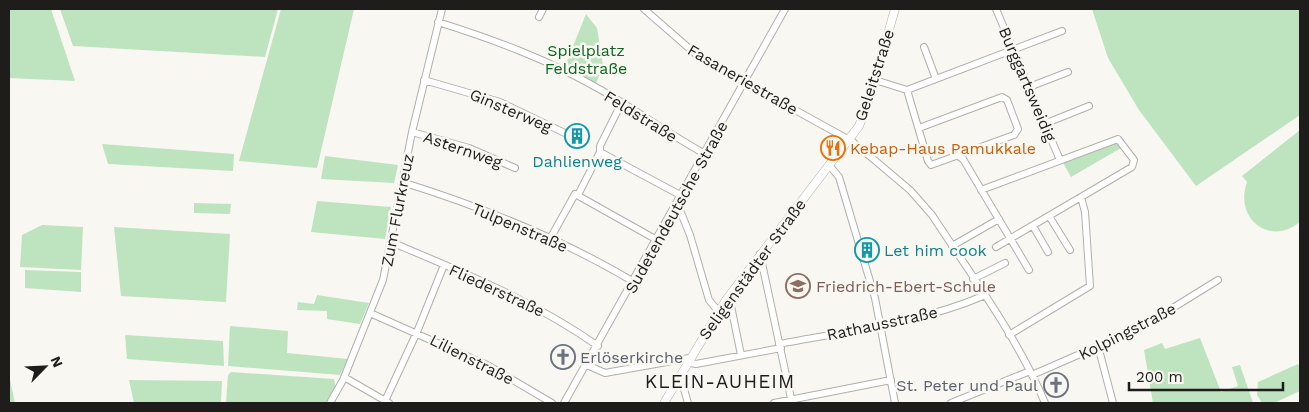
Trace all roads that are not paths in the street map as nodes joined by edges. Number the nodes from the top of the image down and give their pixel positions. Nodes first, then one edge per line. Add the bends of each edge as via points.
1 (442, 9) edge
2 (543, 9) edge
3 (644, 9) edge
4 (786, 9) edge
5 (895, 9) edge
6 (996, 9) edge
7 (539, 17) dead end
8 (438, 22) junction
9 (1062, 32) dead end
10 (924, 47) dead end
11 (1013, 51) junction
12 (1068, 72) dead end
13 (936, 79) junction
14 (424, 80) junction
15 (875, 80) junction
16 (745, 82) junction
17 (1029, 87) junction
18 (907, 90) junction
19 (621, 104) junction
20 (1089, 106) dead end
21 (1044, 124) junction
22 (919, 128) junction
23 (412, 132) junction
24 (569, 135) dead end
25 (848, 140) junction
26 (600, 152) junction
27 (705, 154) junction
28 (958, 156) junction
29 (1060, 160) junction
30 (829, 165) junction
31 (515, 168) dead end
32 (402, 182) junction
33 (981, 190) junction
34 (578, 195) junction
35 (682, 196) junction
36 (1081, 197) junction
37 (677, 203) junction
38 (1049, 216) junction
39 (999, 219) junction
40 (1032, 226) junction
41 (550, 239) junction
42 (1011, 239) junction
43 (658, 240) junction
44 (391, 242) junction
45 (952, 246) junction
46 (996, 247) dead end
47 (1070, 250) dead end
48 (1048, 252) dead end
49 (760, 254) junction
50 (1005, 263) dead end
51 (444, 265) junction
52 (1029, 270) dead end
53 (973, 279) junction
54 (1218, 280) dead end
55 (634, 282) junction
56 (983, 296) junction
57 (726, 300) junction
58 (718, 311) junction
59 (370, 313) junction
60 (881, 325) junction
61 (417, 332) junction
62 (1009, 335) junction
63 (598, 346) junction
64 (780, 346) junction
65 (1098, 346) junction
66 (741, 355) junction
67 (688, 360) junction
68 (587, 365) junction
69 (1031, 373) junction
70 (680, 375) junction
71 (344, 377) junction
72 (890, 377) junction
73 (387, 402) edge
74 (791, 402) edge
75 (961, 402) edge
76 (330, 403) edge
77 (552, 403) edge
78 (564, 403) edge
79 (664, 403) edge
80 (688, 403) edge
81 (774, 403) edge
82 (896, 403) edge
83 (952, 403) edge
84 (1045, 403) edge
85 (1112, 403) edge

1 - 8 street, Zum Flurkreuz
2 - 7 street
3 - 16 street, Fasaneriestraße via 692,52
4 - 16 street, Sudetendeutsche Straße
5 - 15 main road, Geleitstraße
6 - 11 street, Burggartsweidig
8 - 14 street, Zum Flurkreuz
8 - 19 street, Feldstraße via 524,52 577,77
9 - 11 street
10 - 13 street
11 - 13 street
11 - 17 street, Burggartsweidig
12 - 17 street
13 - 18 street
14 - 23 street, Zum Flurkreuz
14 - 24 street, Ginsterweg via 500,102
15 - 18 street
15 - 25 main road, Geleitstraße via 863,118
16 - 25 street, Fasaneriestraße
16 - 27 street, Sudetendeutsche Straße
17 - 21 street, Burggartsweidig
18 - 22 street
19 - 26 street
19 - 27 street, Feldstraße
20 - 21 street
21 - 29 street, Burggartsweidig
22 - 28 street via 931,165
22 - 28 street via 1006,98 1018,132
23 - 31 street, Asternweg via 469,148
23 - 32 street, Zum Flurkreuz
25 - 30 main road, Seligenstädter Straße
25 - 45 street, Fasaneriestraße via 918,198
26 - 34 street
26 - 35 street
27 - 35 street, Sudetendeutsche Straße
28 - 33 street
29 - 33 street
29 - 36 street via 1118,139 1133,158 1132,167
30 - 49 main road, Seligenstädter Straße
30 - 60 street via 839,177
32 - 41 street, Tulpenstraße
32 - 44 street, Zum Flurkreuz
33 - 39 street
34 - 41 street via 573,196
34 - 43 street
35 - 37 street, Sudetendeutsche Straße
36 - 38 street
36 - 62 street via 1090,286
37 - 43 street, Sudetendeutsche Straße
37 - 58 street via 709,300
38 - 40 street
38 - 47 street
39 - 42 street
39 - 45 street
40 - 42 street
40 - 48 street
41 - 55 street, Tulpenstraße
42 - 46 street
42 - 52 street
43 - 55 street, Sudetendeutsche Straße
44 - 51 street, Fliederstraße
44 - 59 street, Zum Flurkreuz via 383,280
45 - 53 street, Fasaneriestraße
49 - 57 main road, Seligenstädter Straße
49 - 64 street
50 - 53 street
51 - 61 street, Lilienstraße
51 - 63 street, Fliederstraße via 518,297
53 - 56 street, Fasaneriestraße
54 - 65 street, Kolpingstraße via 1155,320
55 - 63 street, Sudetendeutsche Straße
56 - 60 street, Rathausstraße via 954,307
56 - 62 street, Fasaneriestraße
57 - 58 main road, Seligenstädter Straße
57 - 66 street via 731,306
58 - 67 main road, Seligenstädter Straße
59 - 61 street, Lilienstraße
59 - 71 street, Zum Flurkreuz
60 - 64 street, Rathausstraße
60 - 72 street
61 - 73 street, Lilienstraße
61 - 77 street, Lilienstraße via 489,366
62 - 69 street, Fasaneriestraße
63 - 68 street, Sudetendeutsche Straße
64 - 66 street, Rathausstraße
64 - 74 street
65 - 69 street, Kolpingstraße
65 - 85 street
66 - 67 street, Rathausstraße via 693,364
67 - 68 street, Rathausstraße via 606,373
67 - 70 main road, Seligenstädter Straße
68 - 78 street, Sudetendeutsche Straße
69 - 75 street, Kolpingstraße
69 - 84 street, Fasaneriestraße
70 - 79 main road, Seligenstädter Straße
70 - 80 street
71 - 73 street
71 - 76 street, Zum Flurkreuz
72 - 74 street
72 - 82 street
74 - 81 street
75 - 83 street, Kolpingstraße

